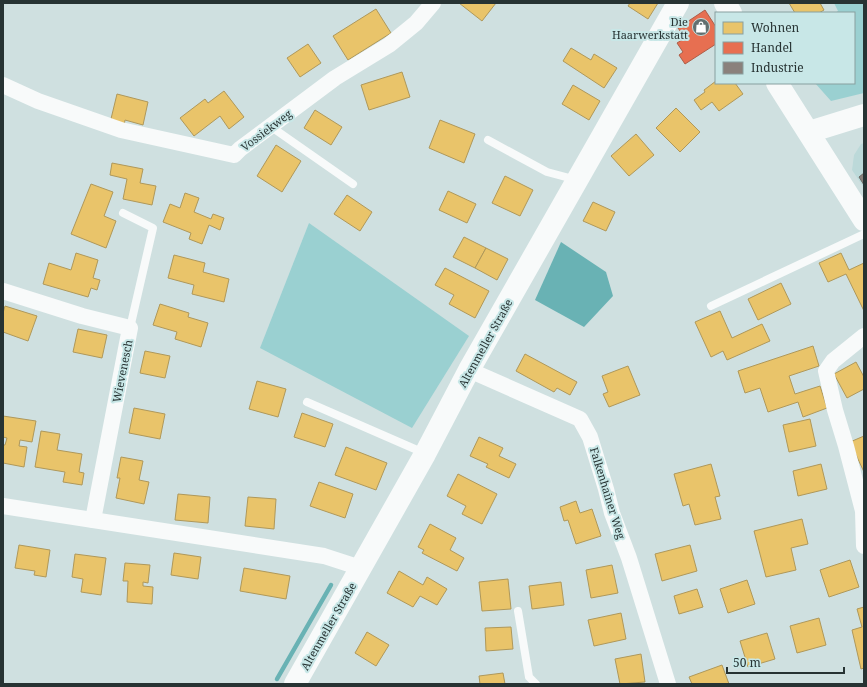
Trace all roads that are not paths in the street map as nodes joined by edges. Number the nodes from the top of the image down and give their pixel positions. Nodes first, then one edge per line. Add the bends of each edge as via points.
1 (433, 3) edge
2 (678, 3) edge
3 (725, 3) edge
4 (730, 12) edge
5 (778, 84) edge
6 (3, 85) edge
7 (864, 115) edge
8 (270, 126) junction
9 (809, 139) junction
10 (488, 140) dead end
11 (577, 180) junction
12 (353, 184) dead end
13 (854, 210) edge
14 (123, 213) dead end
15 (864, 234) edge
16 (3, 291) edge
17 (711, 306) dead end
18 (130, 328) junction
19 (864, 336) edge
20 (469, 370) junction
21 (307, 402) dead end
22 (425, 454) junction
23 (3, 506) edge
24 (94, 520) junction
25 (864, 546) edge
26 (361, 568) junction
27 (518, 611) dead end
28 (295, 684) edge
29 (536, 684) edge
30 (668, 684) edge

1 - 8 street, Vossiekweg via 416,23 389,45 335,78
2 - 11 street, Altenmeller Straße
3 - 4 street
5 - 9 street
6 - 8 street, Vossiekweg via 38,101 121,130 234,154
7 - 9 street
8 - 12 lane
9 - 13 street via 830,176
10 - 11 lane via 547,172
11 - 20 street, Altenmeller Straße
14 - 18 lane via 153,228
15 - 17 lane
16 - 18 street, Wievenesch
18 - 24 street, Wievenesch
19 - 25 street via 833,361 826,371 863,511
20 - 22 street, Altenmeller Straße
20 - 30 street, Falkenhainer Weg via 580,419 590,437
21 - 22 lane
22 - 26 street, Altenmeller Straße
23 - 24 street
24 - 26 street via 324,556
26 - 28 street, Altenmeller Straße
27 - 29 lane via 530,678

